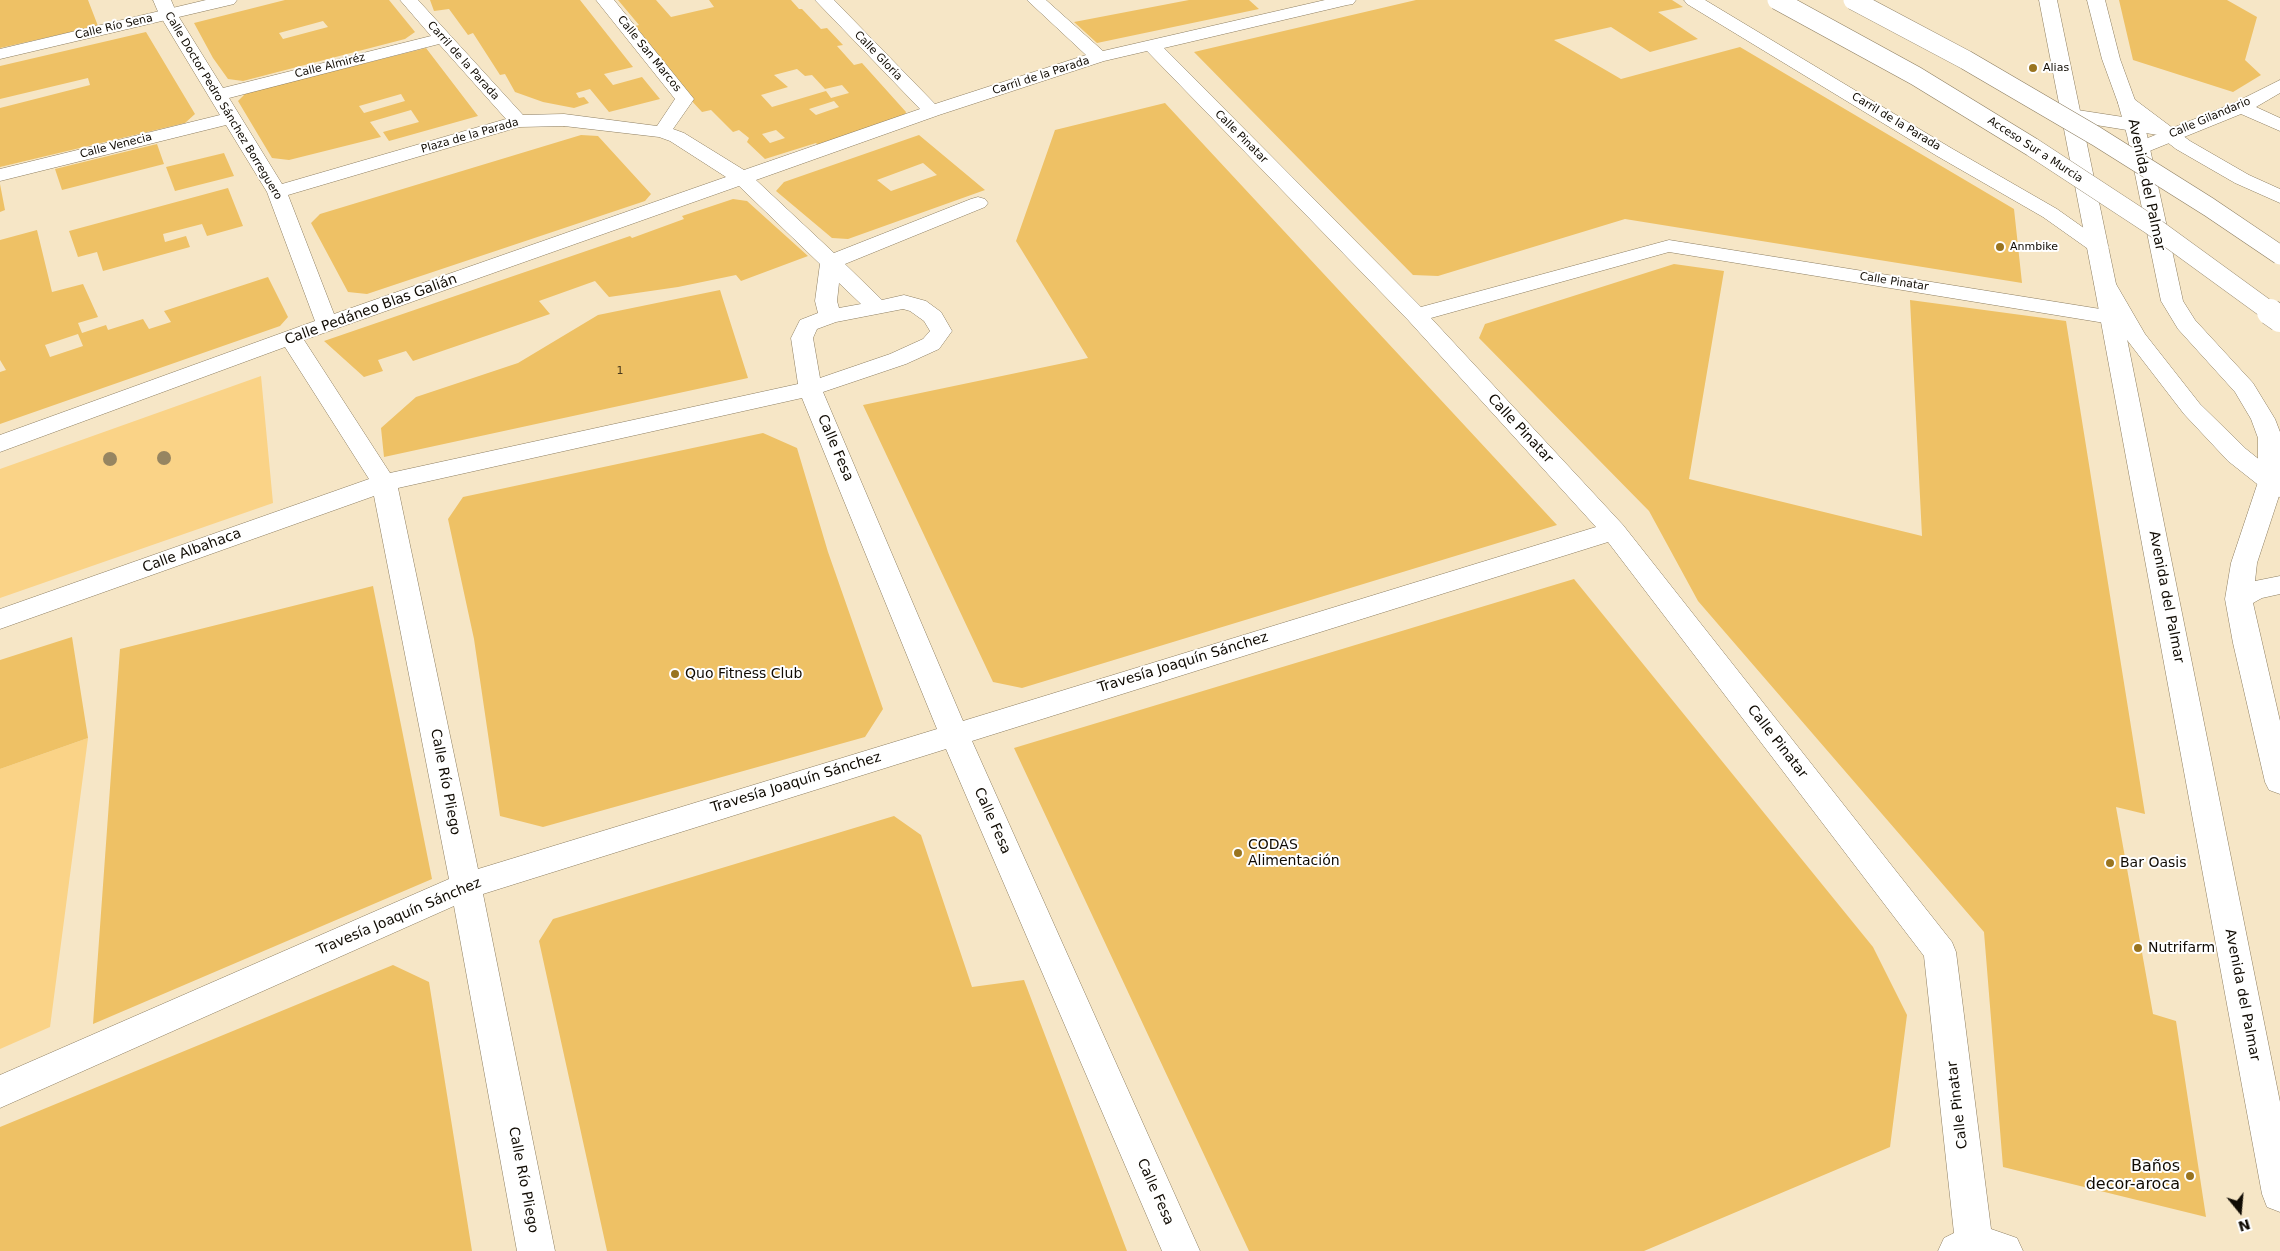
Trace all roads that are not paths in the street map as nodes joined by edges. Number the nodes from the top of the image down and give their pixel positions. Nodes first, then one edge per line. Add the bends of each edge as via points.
1 (228, 0) edge
2 (409, 0) edge
3 (606, 0) edge
4 (824, 0) edge
5 (1036, 0) edge
6 (1347, 0) edge
7 (1693, 0) edge
8 (1777, 0) edge
9 (1853, 0) edge
10 (2048, 0) edge
11 (2096, 0) edge
12 (165, 7) edge
13 (443, 38) junction
14 (1150, 44) junction
15 (0, 54) edge
16 (1099, 57) junction
17 (2280, 86) edge
18 (217, 95) junction
19 (2127, 103) junction
20 (2241, 107) junction
21 (932, 111) junction
22 (2072, 116) junction
23 (232, 118) junction
24 (518, 122) junction
25 (2134, 124) junction
26 (2280, 125) edge
27 (662, 132) junction
28 (2169, 136) junction
29 (2140, 148) junction
30 (0, 175) edge
31 (744, 179) junction
32 (277, 192) junction
33 (2280, 198) edge
34 (978, 203) dead end
35 (2098, 246) junction
36 (2280, 255) edge
37 (832, 262) junction
38 (2105, 284) junction
39 (877, 307) junction
40 (1416, 315) junction
41 (830, 316) junction
42 (2111, 317) junction
43 (2280, 319) edge
44 (327, 324) junction
45 (291, 338) junction
46 (810, 389) junction
47 (0, 444) edge
48 (384, 483) junction
49 (2275, 486) edge
50 (1614, 531) junction
51 (2280, 585) edge
52 (2239, 599) junction
53 (0, 619) edge
54 (954, 734) junction
55 (2280, 782) edge
56 (466, 886) junction
57 (0, 1092) edge
58 (2280, 1194) edge
59 (1978, 1249) edge
60 (536, 1251) edge
61 (1181, 1251) edge

1 - 12 main road, Calle Río Sena
2 - 13 main road, Carril de la Parada
3 - 27 main road, Calle San Marcos via 686,99
4 - 21 main road, Calle Gloria
5 - 16 main road
6 - 14 main road, Carril de la Parada
7 - 35 main road, Carril de la Parada via 2050,213
8 - 43 main road, Acceso Sur a Murcia, bridge via 1916,76 2032,147 2151,225
9 - 36 main road, bridge via 1966,60 2088,131
10 - 22 main road, Avenida del Palmar
11 - 19 main road, Avenida del Palmar via 2110,59
12 - 15 main road, Calle Río Sena
12 - 18 main road, Calle Doctor Pedro Sánchez Borreguero
13 - 18 main road, Calle Almiréz
13 - 24 main road, Carril de la Parada
14 - 16 main road, Carril de la Parada
14 - 40 main road, Calle Pinatar
16 - 21 main road, Carril de la Parada
17 - 20 main road, Calle Gilandario
18 - 23 main road, Calle Doctor Pedro Sánchez Borreguero
19 - 25 main road, Avenida del Palmar
19 - 28 main road
20 - 26 main road
20 - 28 main road, Calle Gilandario
21 - 31 main road, Carril de la Parada
22 - 25 main road
22 - 35 main road, Avenida del Palmar
23 - 30 main road, Calle Venecia
23 - 32 main road, Calle Doctor Pedro Sánchez Borreguero
24 - 27 main road, Plaza de la Parada via 564,120
24 - 32 main road, Plaza de la Parada
25 - 28 main road
25 - 29 main road, Avenida del Palmar
27 - 31 main road, Plaza de la Parada via 677,137
28 - 29 main road, Calle Gilandario
28 - 33 main road
29 - 49 main road, Avenida del Palmar via 2172,301 2186,324 2237,378 2264,419
31 - 37 main road, Plaza de la Parada
31 - 44 main road, Calle Pedáneo Blas Galián
32 - 44 main road, Calle Doctor Pedro Sánchez Borreguero
34 - 37 main road
35 - 38 main road, Avenida del Palmar
37 - 39 main road, Plaza de la Parada
37 - 41 main road via 826,301
38 - 42 main road, Avenida del Palmar
38 - 49 main road via 2135,336 2192,409 2236,455
39 - 41 main road, Calle Fesa
39 - 46 main road, Calle Fesa via 904,302 918,306 933,317 941,331 931,344 898,359
40 - 42 main road, Calle Pinatar via 1669,246
40 - 50 main road, Calle Pinatar
41 - 46 main road, Calle Fesa via 808,325 802,338
42 - 58 main road, Avenida del Palmar
44 - 45 main road, Calle Pedáneo Blas Galián
45 - 47 main road, Calle Pedáneo Blas Galián
45 - 48 main road, Calle Río Pliego
46 - 48 main road, Calle Albahaca
46 - 54 main road, Calle Fesa
48 - 53 main road, Calle Albahaca
48 - 56 main road, Calle Río Pliego
49 - 52 main road, Avenida del Palmar via 2244,563
50 - 54 main road, Travesía Joaquín Sánchez
50 - 59 main road, Calle Pinatar via 1940,952
51 - 52 main road via 2255,590
52 - 55 main road, Avenida del Palmar
54 - 56 main road, Travesía Joaquín Sánchez
54 - 61 main road, Calle Fesa
56 - 57 main road, Travesía Joaquín Sánchez
56 - 60 main road, Calle Río Pliego

